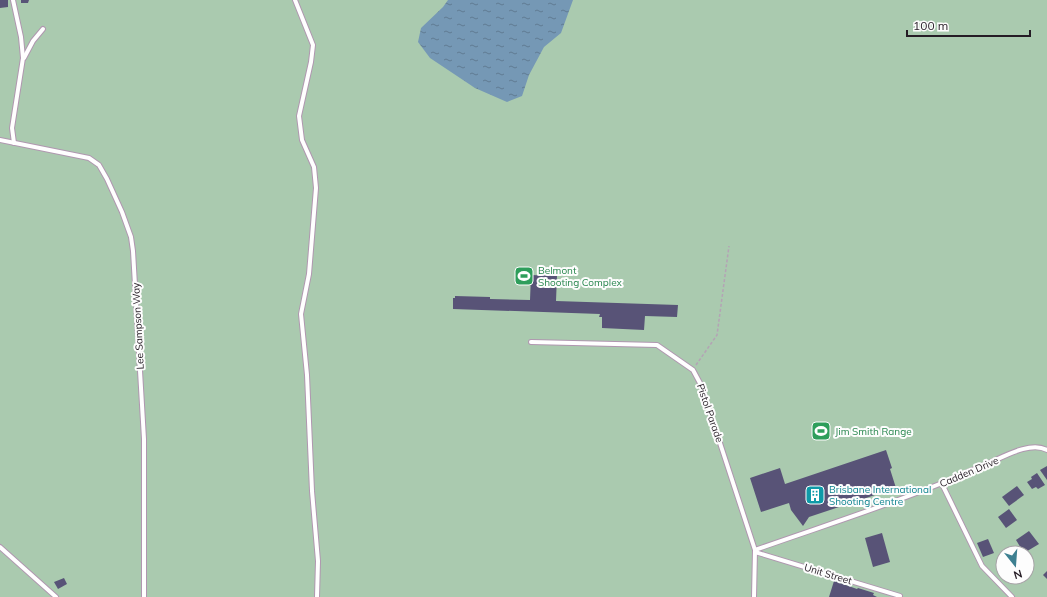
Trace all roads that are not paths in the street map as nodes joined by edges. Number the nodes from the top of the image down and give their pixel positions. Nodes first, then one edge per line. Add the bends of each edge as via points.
1 (13, 0) edge
2 (295, 0) edge
3 (43, 30) dead end
4 (24, 58) junction
5 (0, 140) edge
6 (14, 143) junction
7 (531, 342) dead end
8 (1047, 450) edge
9 (942, 484) junction
10 (0, 547) edge
11 (755, 551) junction
12 (900, 596) edge
13 (56, 597) edge
14 (144, 597) edge
15 (317, 597) edge
16 (754, 597) edge
17 (1012, 597) edge

1 - 4 lane
2 - 15 lane via 313,45 299,116 302,140 314,167 316,188 309,274 301,314 318,561
3 - 4 lane via 33,41
4 - 6 lane via 12,128
5 - 6 lane, Lee Sampson Way
6 - 14 lane, Lee Sampson Way via 88,158 99,165 131,237 134,251 144,439
7 - 11 lane, Pistol Parade via 658,345 693,370 701,385
8 - 9 lane, Cadden Drive via 1034,447 1020,450
9 - 11 lane, Cadden Drive
9 - 17 lane via 982,566
10 - 13 lane
11 - 12 lane, Unit Street
11 - 16 lane, Pistol Parade

